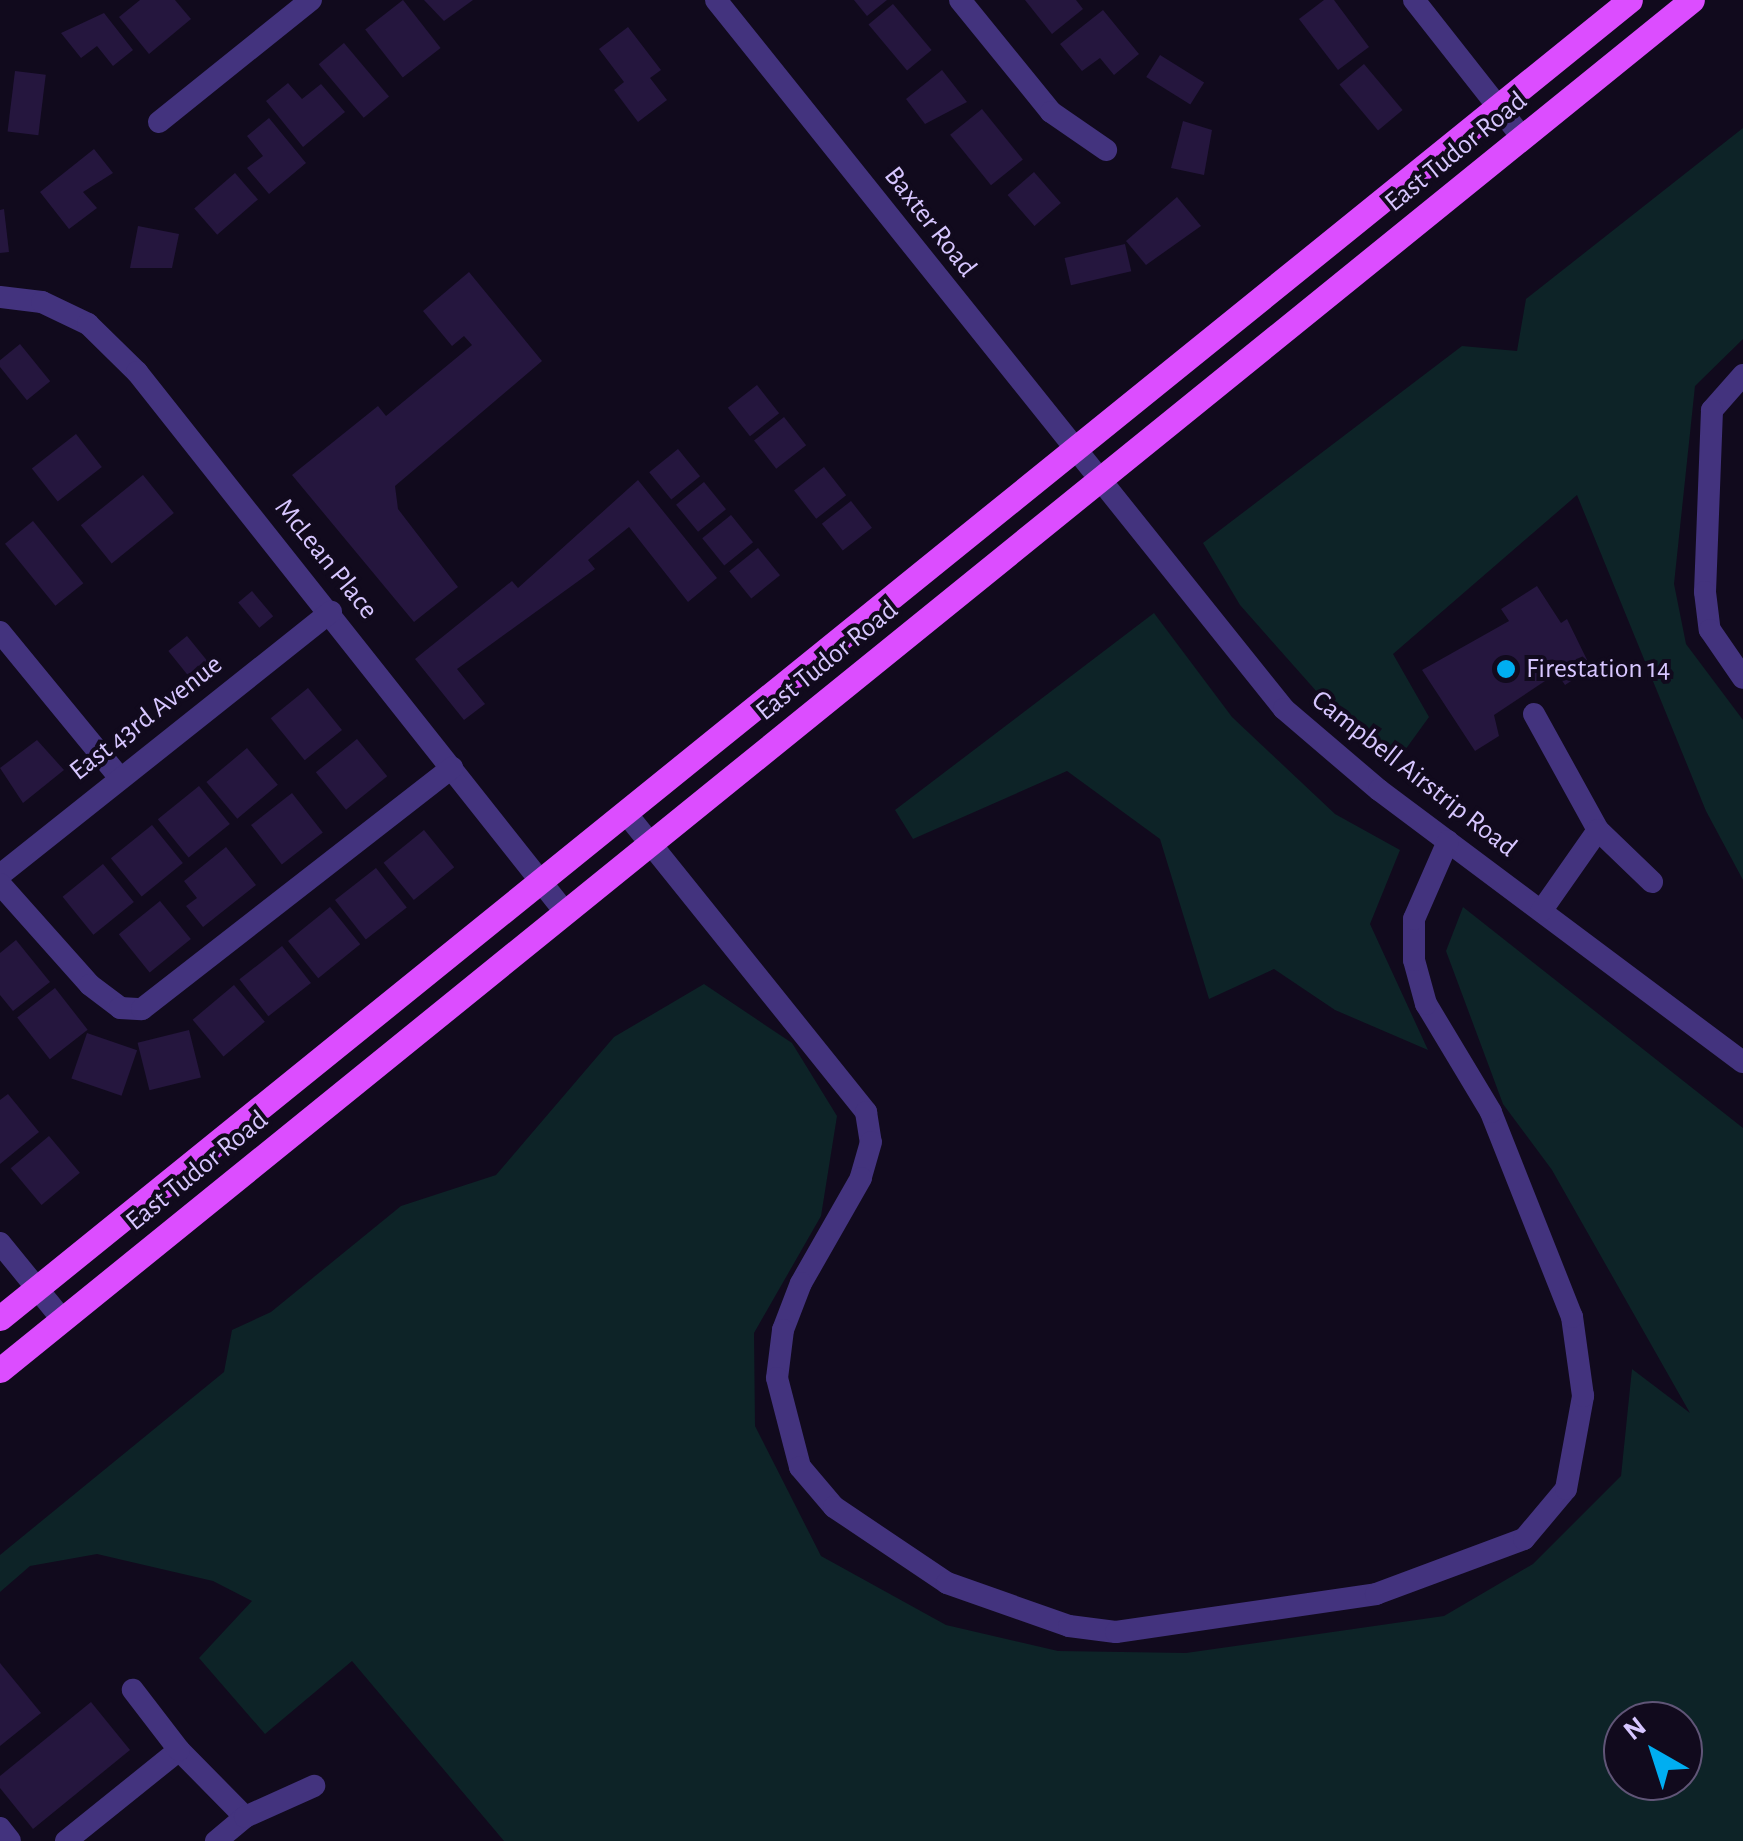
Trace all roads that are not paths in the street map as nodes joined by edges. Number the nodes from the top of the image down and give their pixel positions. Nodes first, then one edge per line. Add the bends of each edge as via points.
1 (311, 0) edge
2 (716, 0) edge
3 (960, 0) edge
4 (1414, 0) edge
5 (1630, 0) edge
6 (1692, 0) edge
7 (1498, 107) junction
8 (159, 122) dead end
9 (1522, 137) junction
10 (1106, 150) dead end
11 (0, 298) edge
12 (1743, 375) edge
13 (1072, 450) junction
14 (1097, 482) junction
15 (331, 612) junction
16 (0, 632) edge
17 (1743, 678) edge
18 (1534, 714) dead end
19 (452, 768) junction
20 (119, 776) junction
21 (625, 812) junction
22 (1598, 830) junction
23 (1448, 841) junction
24 (650, 843) junction
25 (0, 875) edge
26 (540, 881) junction
27 (1652, 882) dead end
28 (0, 884) edge
29 (1542, 910) junction
30 (565, 912) junction
31 (1743, 1062) edge
32 (0, 1242) edge
33 (37, 1288) junction
34 (0, 1318) edge
35 (62, 1319) junction
36 (0, 1370) edge
37 (132, 1690) dead end
38 (179, 1750) junction
39 (314, 1786) dead end
40 (245, 1817) junction
41 (0, 1828) edge
42 (10, 1841) edge
43 (66, 1841) edge
44 (216, 1841) edge

1 - 8 street
2 - 13 street, Baxter Road
3 - 10 street via 1051,112
4 - 7 street
5 - 7 main road, East Tudor Road
6 - 9 main road, East Tudor Road
7 - 9 street
7 - 13 main road, East Tudor Road
9 - 14 main road, East Tudor Road
11 - 15 street, McLean Place via 42,302 88,324 137,372
12 - 17 street via 1712,410 1705,592 1710,630
13 - 14 street, Baxter Road
13 - 21 main road, East Tudor Road
14 - 23 street, Campbell Airstrip Road via 1284,709
14 - 24 main road, East Tudor Road
15 - 19 street, McLean Place
15 - 20 street, East 43rd Avenue
16 - 20 street
18 - 22 street
19 - 26 street, McLean Place
19 - 28 street via 142,1009 120,1008 90,985
20 - 25 street, East 43rd Avenue
21 - 24 street
21 - 26 main road, East Tudor Road
22 - 27 street
22 - 29 street
23 - 24 street via 1414,919 1414,960 1426,1004 1490,1112 1572,1317 1583,1396 1566,1489 1524,1539 1376,1594 1116,1632 1069,1626 947,1583 834,1507 800,1467 777,1378 783,1330 801,1282 861,1178 870,1142 866,1112
23 - 29 street, Campbell Airstrip Road
24 - 30 main road, East Tudor Road
26 - 30 street, McLean Place
26 - 33 main road, East Tudor Road
29 - 31 street, Campbell Airstrip Road
30 - 35 main road, East Tudor Road
32 - 33 street
33 - 34 main road, East Tudor Road
33 - 35 street
35 - 36 main road, East Tudor Road
37 - 38 street
38 - 40 street
38 - 43 street
39 - 40 street
40 - 44 street
41 - 42 street

